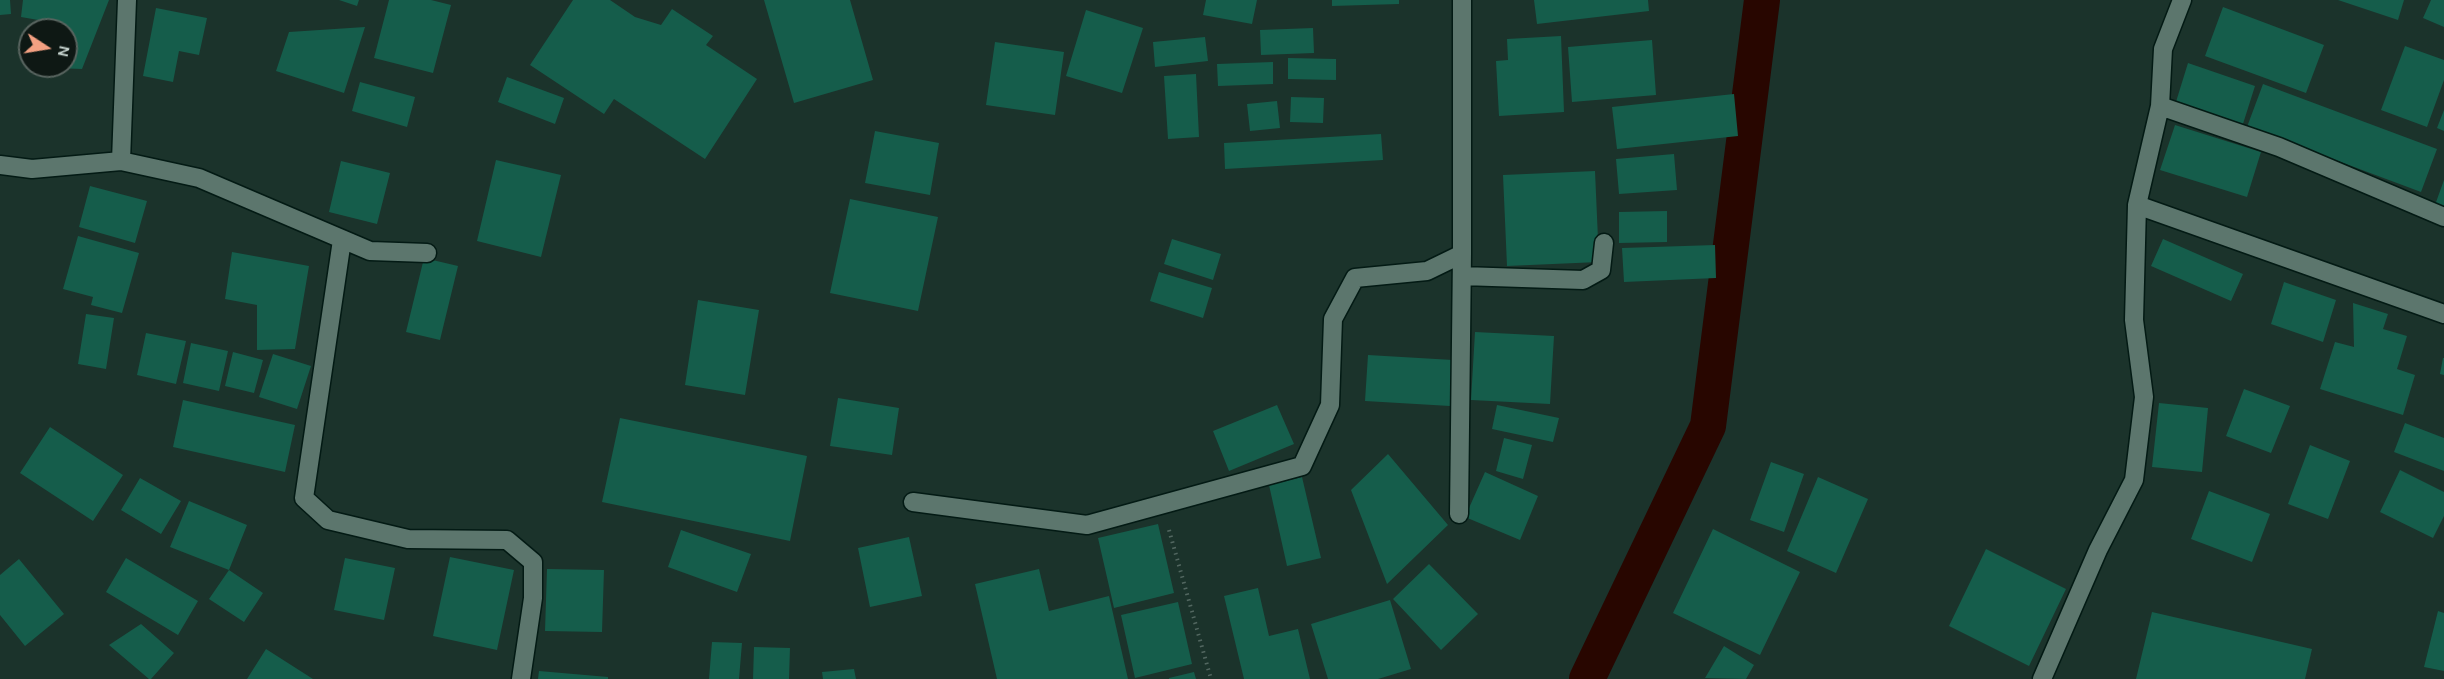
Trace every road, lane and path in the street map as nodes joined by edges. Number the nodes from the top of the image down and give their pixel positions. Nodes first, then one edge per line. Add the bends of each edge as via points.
1 (127, 0) edge
2 (1462, 0) edge
3 (2182, 0) edge
4 (2160, 106) junction
5 (121, 161) junction
6 (0, 165) edge
7 (2137, 206) junction
8 (2444, 217) edge
9 (342, 240) junction
10 (1604, 243) dead end
11 (427, 253) dead end
12 (1462, 254) junction
13 (1462, 276) junction
14 (2444, 314) edge
15 (913, 502) dead end
16 (1161, 503) junction
17 (1459, 514) dead end
18 (521, 679) edge
19 (1211, 679) edge
20 (2042, 679) edge

1 - 5 street
2 - 12 street
3 - 4 street via 2163,49
4 - 7 street
4 - 8 street via 2279,147
5 - 6 street via 32,169
5 - 9 street via 199,178
7 - 14 street
7 - 20 street via 2134,320 2144,397 2134,480 2098,550
9 - 11 street via 370,251
9 - 18 street via 304,498 328,520 408,539 507,540 533,562 533,598
10 - 13 street via 1601,270 1583,280
12 - 13 street
12 - 16 street via 1427,271 1355,278 1333,319 1330,405 1302,466
13 - 17 street
15 - 16 street via 1088,525
16 - 19 path

